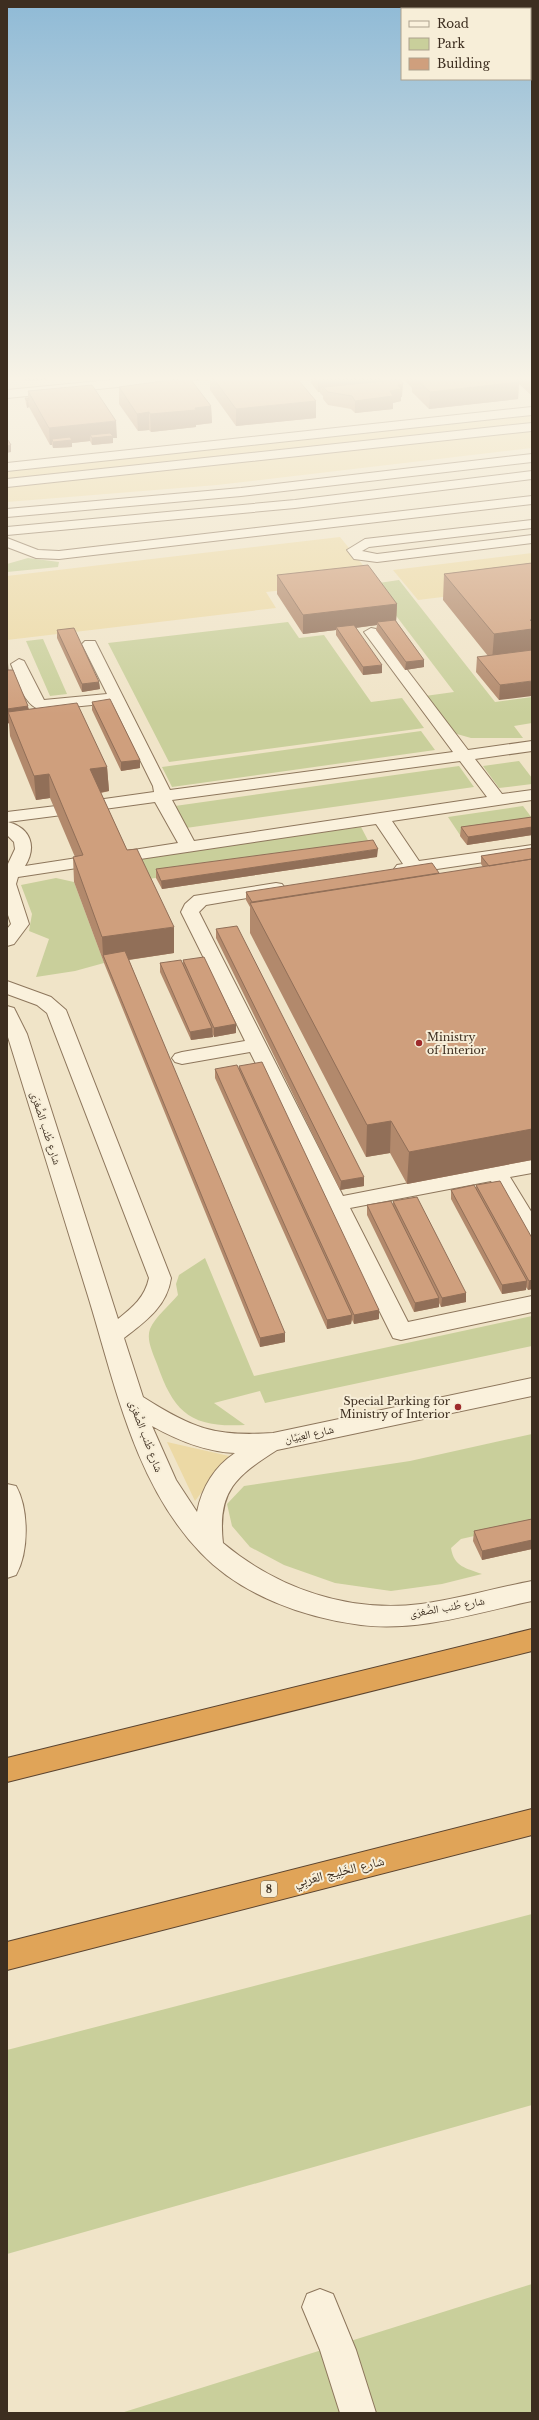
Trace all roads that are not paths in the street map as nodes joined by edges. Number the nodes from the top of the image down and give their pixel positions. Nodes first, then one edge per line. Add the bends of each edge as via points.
1 (276, 488) edge
2 (426, 488) edge
3 (532, 500) edge
4 (7, 513) edge
5 (532, 524) edge
6 (7, 531) edge
7 (532, 539) edge
8 (7, 542) edge
9 (371, 632) dead end
10 (90, 644) dead end
11 (19, 664) dead end
12 (117, 698) junction
13 (532, 746) edge
14 (463, 754) junction
15 (532, 795) edge
16 (162, 796) junction
17 (498, 800) junction
18 (97, 805) edge
19 (56, 811) edge
20 (7, 817) edge
21 (380, 817) junction
22 (7, 827) edge
23 (189, 846) junction
24 (532, 850) edge
25 (120, 857) edge
26 (77, 863) edge
27 (414, 867) junction
28 (12, 872) junction
29 (382, 872) edge
30 (295, 885) edge
31 (7, 940) edge
32 (7, 987) edge
33 (7, 1012) edge
34 (12, 1043) edge
35 (256, 1044) junction
36 (182, 1058) dead end
37 (532, 1166) edge
38 (497, 1173) junction
39 (337, 1204) junction
40 (532, 1231) edge
41 (532, 1304) edge
42 (112, 1335) junction
43 (532, 1387) edge
44 (133, 1402) junction
45 (273, 1442) junction
46 (7, 1493) edge
47 (211, 1548) junction
48 (7, 1568) edge
49 (532, 1591) edge
50 (532, 1640) edge
51 (7, 1770) edge
52 (532, 1822) edge
53 (7, 1956) edge
54 (320, 2307) dead end
55 (358, 2413) edge

1 - 4 street
2 - 6 street via 295,504
3 - 8 street via 59,556 36,554
5 - 7 street via 366,544 354,550 359,556 377,558
9 - 14 street
10 - 12 street
11 - 12 street via 35,701 41,705
12 - 16 street via 161,786
13 - 14 street
14 - 16 street
14 - 17 street
15 - 17 street
16 - 18 street
16 - 23 street via 166,809
17 - 21 street
19 - 20 street
21 - 23 street
21 - 27 street
22 - 28 street via 19,837 23,845 22,860
23 - 25 street
24 - 27 street
26 - 28 street
27 - 29 street
28 - 31 street via 7,884 20,924
30 - 35 street via 200,900 190,912
32 - 42 street via 37,997 56,1010 160,1278 152,1301
33 - 34 street, شارع طُنب الصُّغرَى
34 - 42 street, شارع طُنب الصُّغرَى
35 - 36 street
35 - 39 street
37 - 38 street
38 - 39 street
38 - 40 street
39 - 41 street via 401,1332
42 - 44 street, شارع طُنب الصُّغرَى
43 - 45 street, شارع العِبَيَّان
44 - 45 street, شارع العِبَيَّان via 166,1425 206,1440 251,1444
44 - 47 street, شارع طُنب الصُّغرَى via 143,1435 163,1481
45 - 47 street, شارع العِبَيَّان via 251,1453 232,1468 218,1485 209,1505 207,1526
46 - 48 street via 11,1509 12,1550
47 - 49 street, شارع طُنب الصُّغرَى via 236,1568 276,1591 302,1601 358,1613 417,1615
50 - 51 highway
52 - 53 highway, شارع الخَلِيج العَربِي / 8
54 - 55 street via 338,2350

